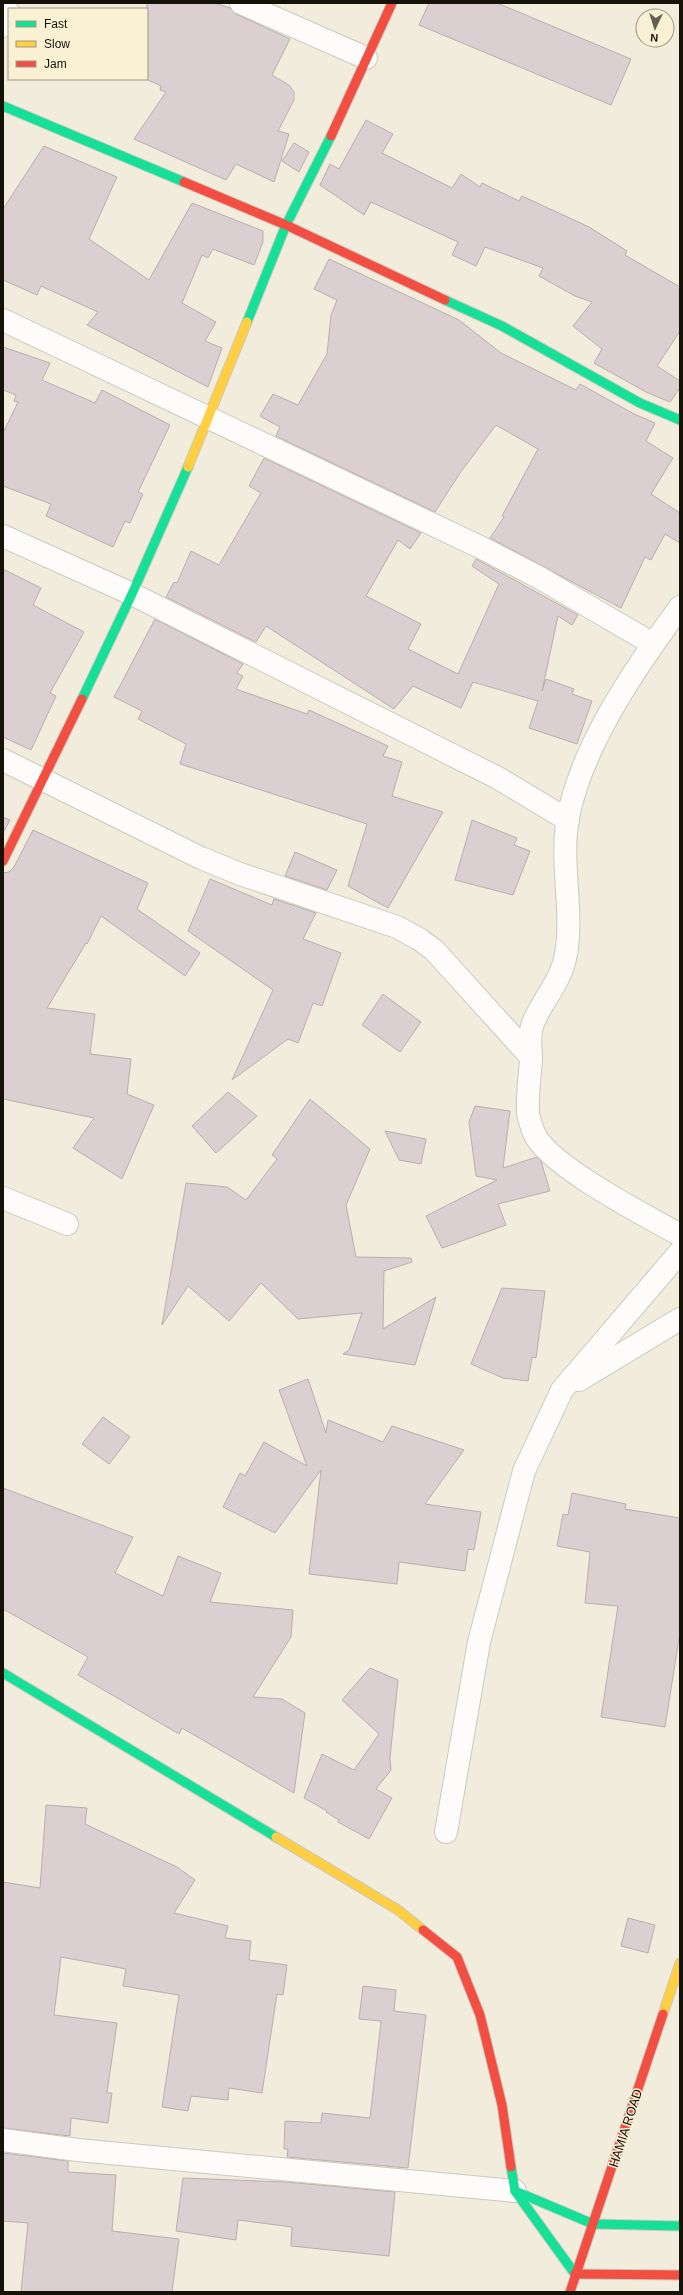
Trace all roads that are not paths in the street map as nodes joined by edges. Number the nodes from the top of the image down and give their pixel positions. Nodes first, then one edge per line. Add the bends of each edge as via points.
1 (241, 3) edge
2 (392, 3) edge
3 (8, 15) edge
4 (3, 26) edge
5 (366, 58) junction
6 (3, 106) edge
7 (286, 225) junction
8 (3, 320) edge
9 (209, 418) junction
10 (680, 420) edge
11 (3, 536) edge
12 (132, 594) junction
13 (680, 607) edge
14 (653, 644) junction
15 (3, 760) edge
16 (44, 780) junction
17 (568, 820) junction
18 (3, 861) edge
19 (531, 1057) junction
20 (3, 1198) edge
21 (67, 1224) dead end
22 (680, 1235) edge
23 (680, 1252) edge
24 (680, 1319) edge
25 (562, 1390) junction
26 (3, 1673) edge
27 (446, 1832) dead end
28 (680, 1963) edge
29 (3, 2140) edge
30 (515, 2191) junction
31 (593, 2224) junction
32 (680, 2226) edge
33 (575, 2274) junction
34 (680, 2275) edge
35 (570, 2292) edge

1 - 5 street
2 - 5 street
3 - 4 street
5 - 7 street
6 - 7 street
7 - 9 street
7 - 10 street via 502,326 640,403
8 - 9 street
9 - 12 street
9 - 14 street via 513,563
11 - 12 street
12 - 16 street
12 - 17 street via 498,778
13 - 14 street
14 - 17 street via 619,697 594,745 576,787
15 - 16 street
16 - 18 street
16 - 19 street via 201,858 240,874 397,927 419,939 456,972
17 - 19 street via 568,941 565,961 532,1024 529,1037
19 - 22 street via 528,1113 535,1135 558,1160 585,1180
20 - 21 street
23 - 25 street
24 - 25 street
25 - 27 street via 524,1471 483,1627
26 - 30 street via 398,1910 457,1957 480,2015 502,2105
28 - 31 street, HAMIA ROAD
29 - 30 street via 78,2150
30 - 31 street
30 - 33 street
31 - 32 street
31 - 33 street, HAMIA ROAD
33 - 34 street
33 - 35 street, HAMIA ROAD

